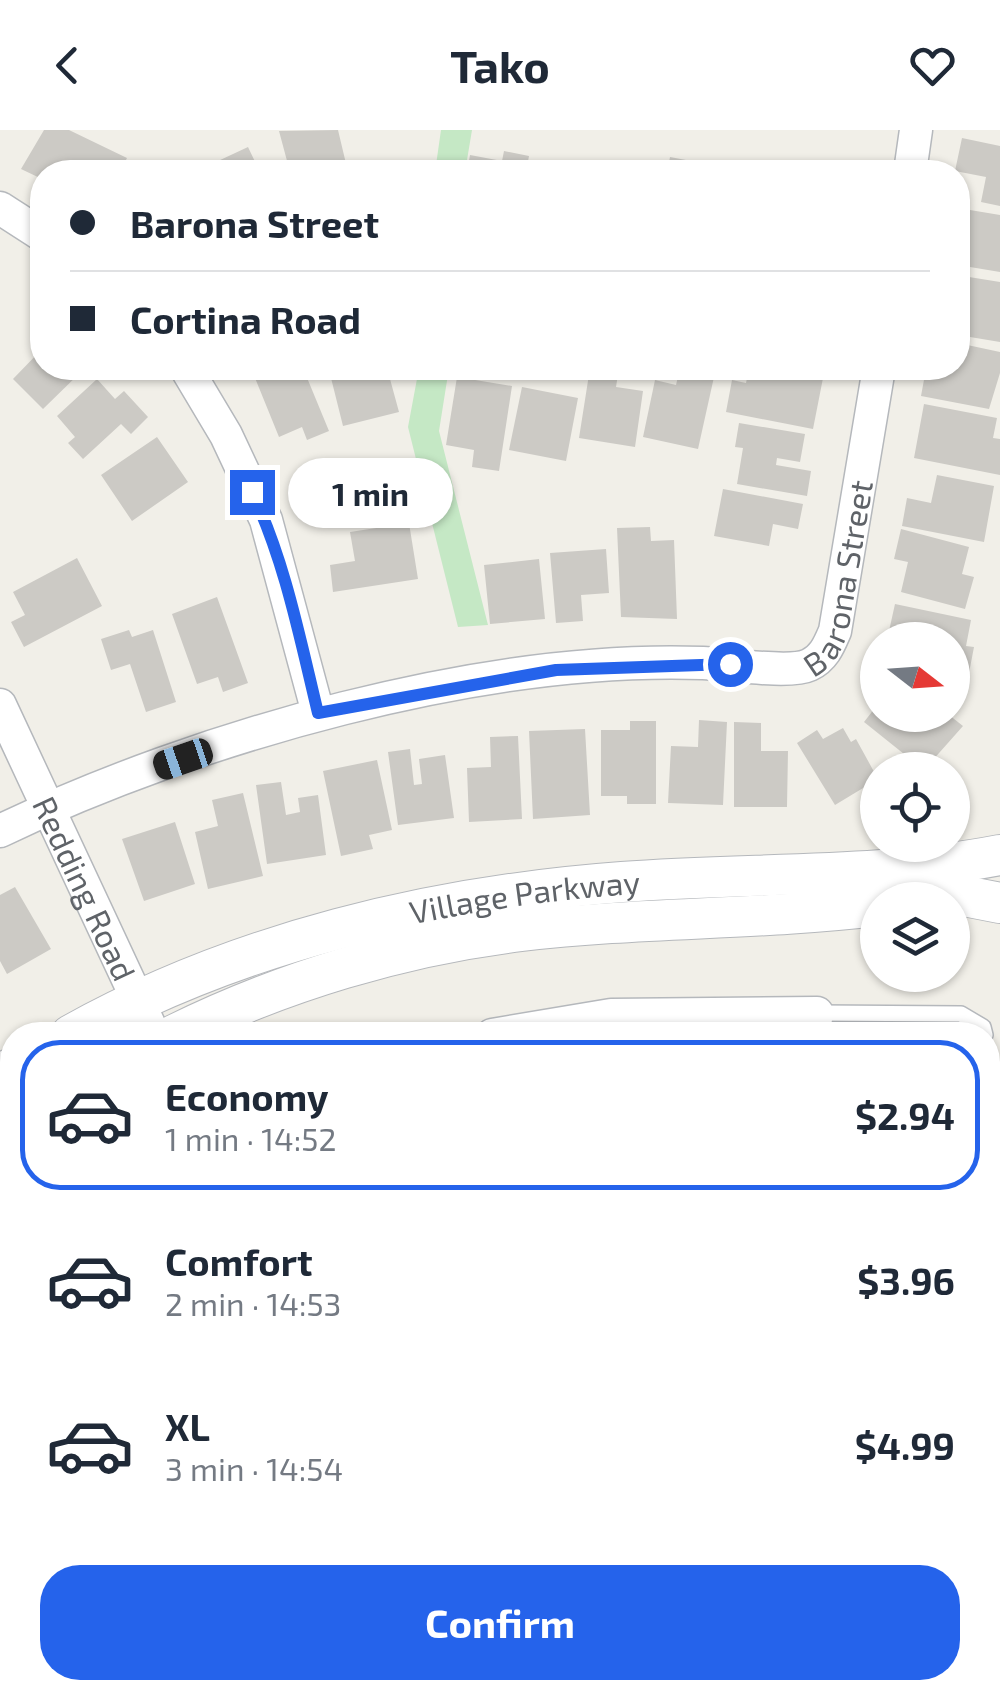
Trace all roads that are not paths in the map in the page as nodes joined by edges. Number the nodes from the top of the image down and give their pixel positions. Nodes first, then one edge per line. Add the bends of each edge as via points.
1 (916, 130) edge
2 (912, 160) edge
3 (0, 208) edge
4 (30, 228) edge
5 (193, 380) edge
6 (876, 380) edge
7 (0, 705) edge
8 (318, 713) junction
9 (48, 810) junction
10 (0, 831) edge
11 (1000, 854) edge
12 (970, 897) edge
13 (1000, 903) edge
14 (860, 907) edge
15 (152, 1022) edge
16 (156, 1022) edge
17 (162, 1022) edge
18 (574, 1022) edge
19 (764, 1022) edge
20 (844, 1022) edge
21 (975, 1022) edge

1 - 2 street
3 - 4 street
5 - 8 street via 266,520
6 - 8 street, Barona Street via 835,630 825,655 806,668 692,663 556,670
7 - 9 street, Redding Road
8 - 9 street, Barona Street
9 - 10 street, Barona Street
9 - 15 street, Redding Road
11 - 16 street, Village Parkway via 862,870 623,882 430,908 261,954
12 - 13 street
14 - 17 street, Village Parkway via 519,932 392,957
18 - 19 street via 612,1016
20 - 21 lane via 961,1014

